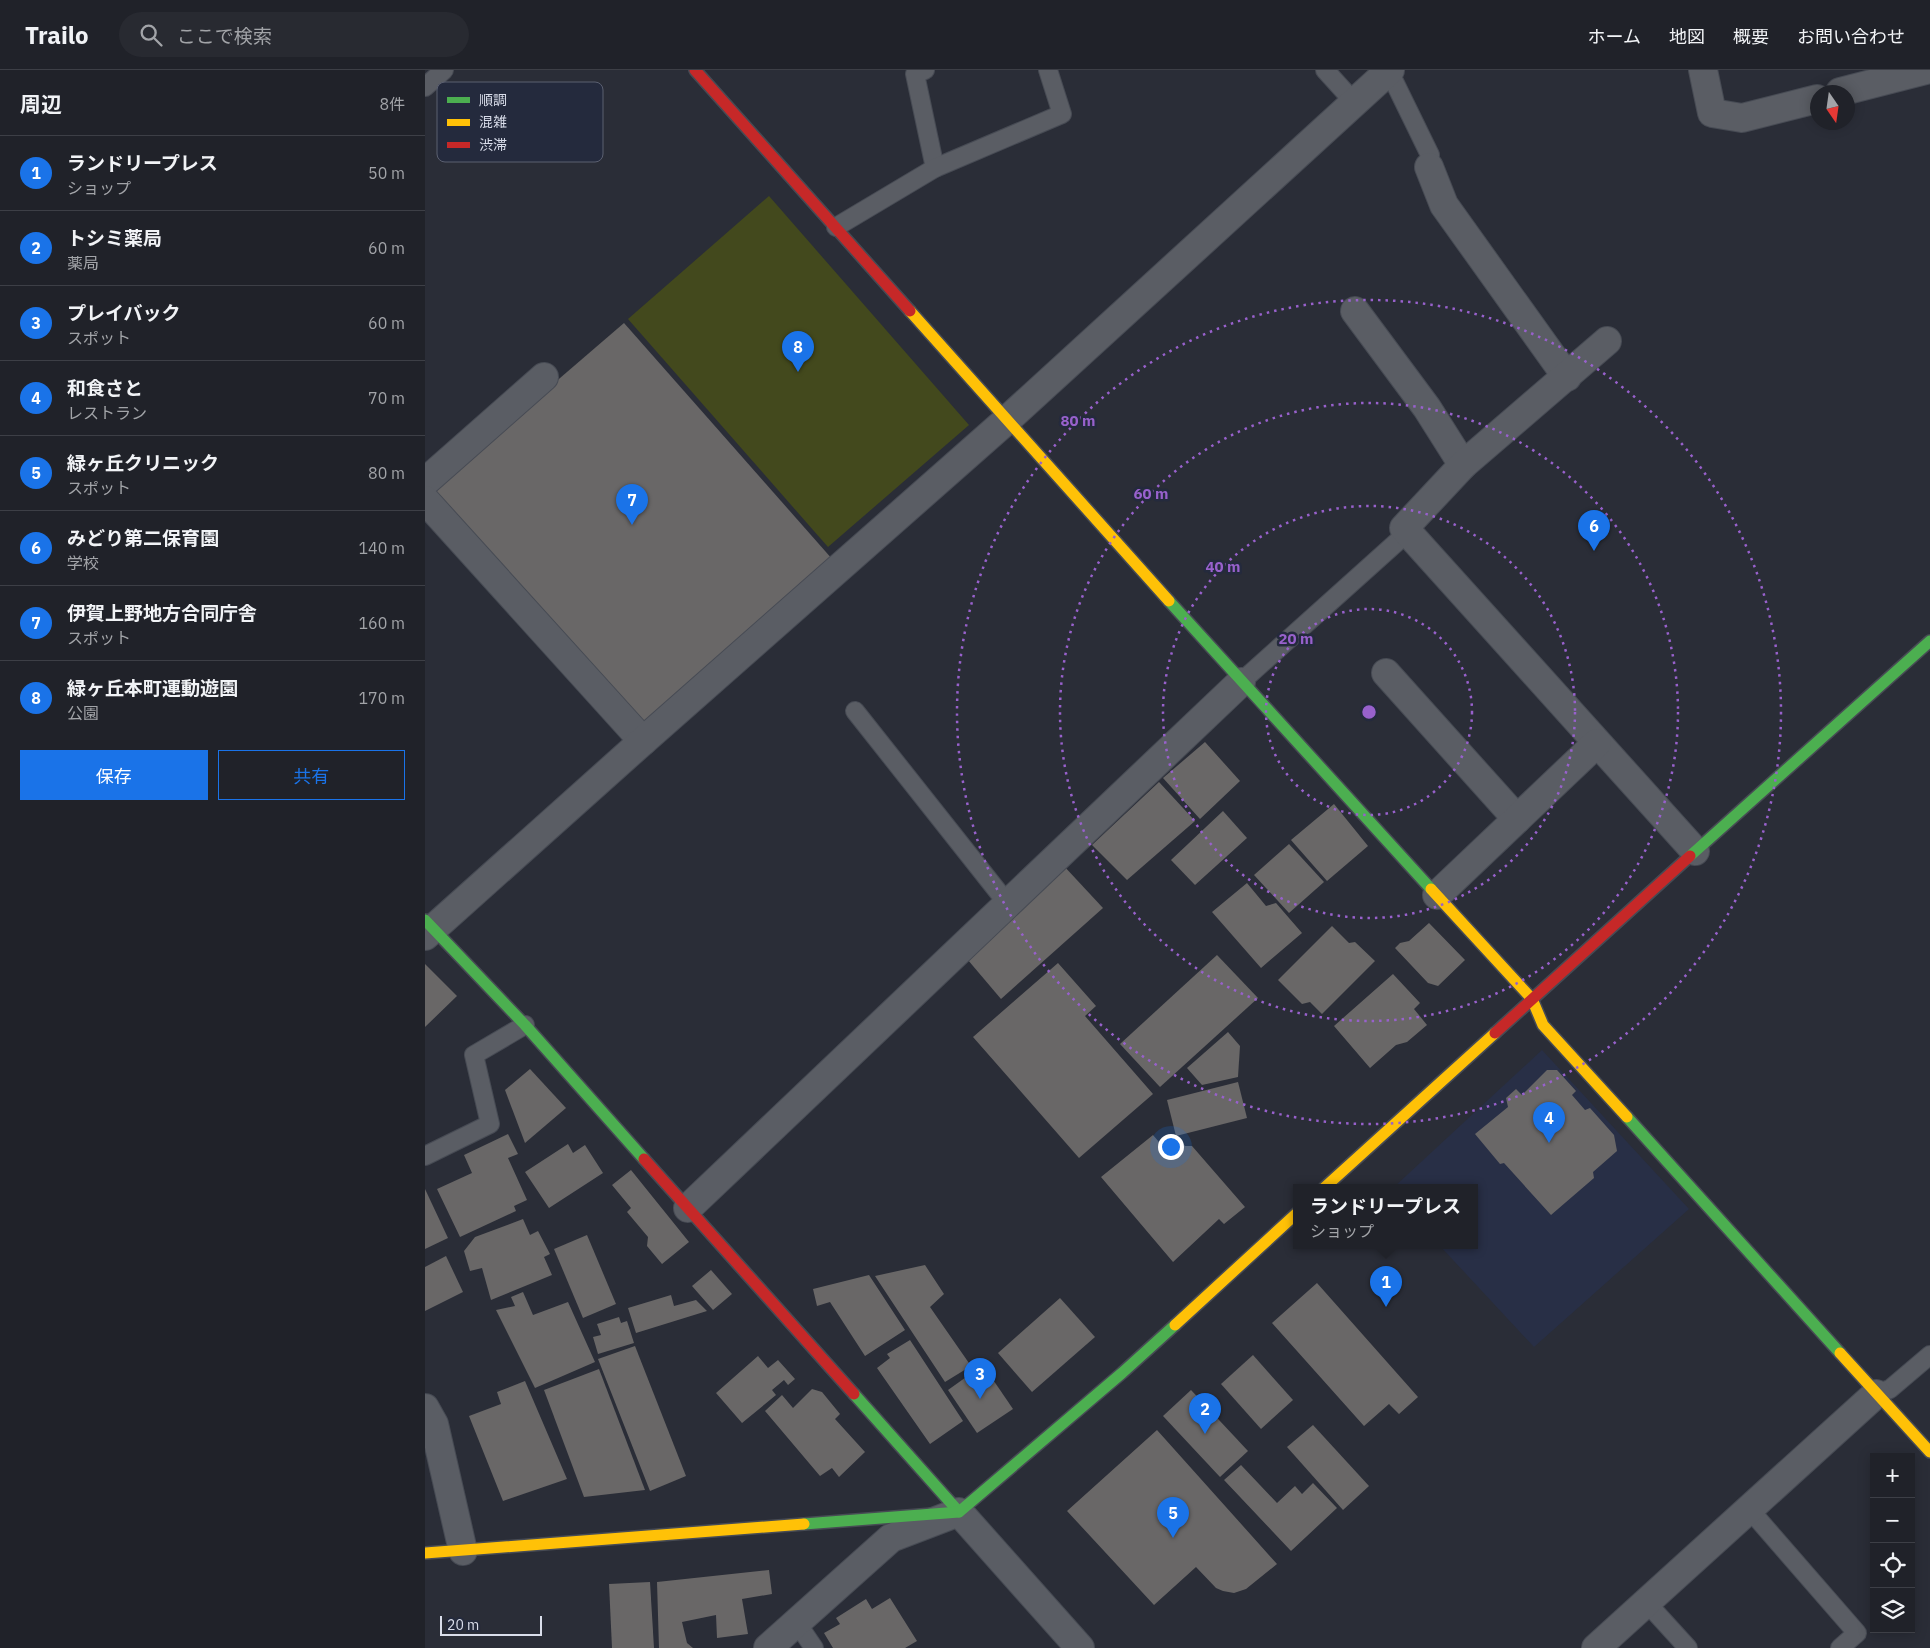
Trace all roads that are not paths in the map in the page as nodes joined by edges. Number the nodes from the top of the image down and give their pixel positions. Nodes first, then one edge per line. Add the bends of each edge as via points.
1 (444, 70) edge
2 (695, 70) edge
3 (925, 70) edge
4 (1048, 70) edge
5 (1325, 70) edge
6 (1389, 70) edge
7 (1703, 70) edge
8 (1926, 70) edge
9 (425, 87) edge
10 (1855, 88) edge
11 (1810, 100) edge
12 (1354, 102) junction
13 (1429, 167) joint
14 (935, 168) junction
15 (836, 227) junction
16 (1355, 311) dead end
17 (1607, 341) dead end
18 (1567, 377) junction
19 (543, 378) dead end
20 (1008, 419) junction
21 (1463, 465) junction
22 (425, 482) edge
23 (425, 500) edge
24 (1408, 532) junction
25 (1930, 642) edge
26 (1386, 673) dead end
27 (1241, 682) junction
28 (855, 710) dead end
29 (643, 741) junction
30 (1597, 743) junction
31 (1517, 819) junction
32 (1695, 851) junction
33 (1437, 895) junction
34 (1007, 903) junction
35 (428, 929) edge
36 (1532, 999) junction
37 (525, 1025) junction
38 (425, 1156) edge
39 (1328, 1184) edge
40 (688, 1208) junction
41 (1293, 1217) edge
42 (1930, 1355) edge
43 (1876, 1394) junction
44 (425, 1408) edge
45 (1930, 1452) edge
46 (1750, 1510) junction
47 (959, 1512) junction
48 (463, 1551) junction
49 (425, 1553) edge
50 (1647, 1603) junction
51 (797, 1623) junction
52 (768, 1648) edge
53 (814, 1648) edge
54 (1080, 1648) edge
55 (1596, 1648) edge
56 (1688, 1648) edge
57 (1840, 1648) edge

1 - 9 lane
2 - 15 street
3 - 14 lane via 915,74
4 - 14 lane via 1062,114
5 - 12 lane
6 - 12 street
6 - 13 lane via 1430,155
7 - 11 street via 1712,113 1742,118
8 - 10 street
12 - 20 street
13 - 18 street via 1444,205
14 - 15 lane
15 - 20 street
16 - 21 street via 1427,408
17 - 18 street
18 - 21 street
19 - 22 street
20 - 27 street
20 - 29 street
21 - 24 street via 1404,528
23 - 29 street
24 - 27 lane
24 - 30 street
25 - 32 street
26 - 31 street
27 - 33 street
27 - 34 street
28 - 34 lane
29 - 35 street
30 - 31 street
30 - 32 street
31 - 33 street
32 - 36 street
33 - 36 street
34 - 40 street
35 - 37 street
36 - 39 street
36 - 43 street via 1543,1025
37 - 38 lane via 474,1054 490,1124
37 - 40 street
40 - 47 street
41 - 47 street via 1122,1373
42 - 43 lane via 1890,1390
43 - 45 street
43 - 46 street
44 - 48 street via 434,1424
46 - 50 street
46 - 57 lane via 1857,1633
47 - 48 street
47 - 51 street via 891,1538
47 - 54 street
48 - 49 street
50 - 55 street
50 - 56 lane
51 - 52 street
51 - 53 lane

